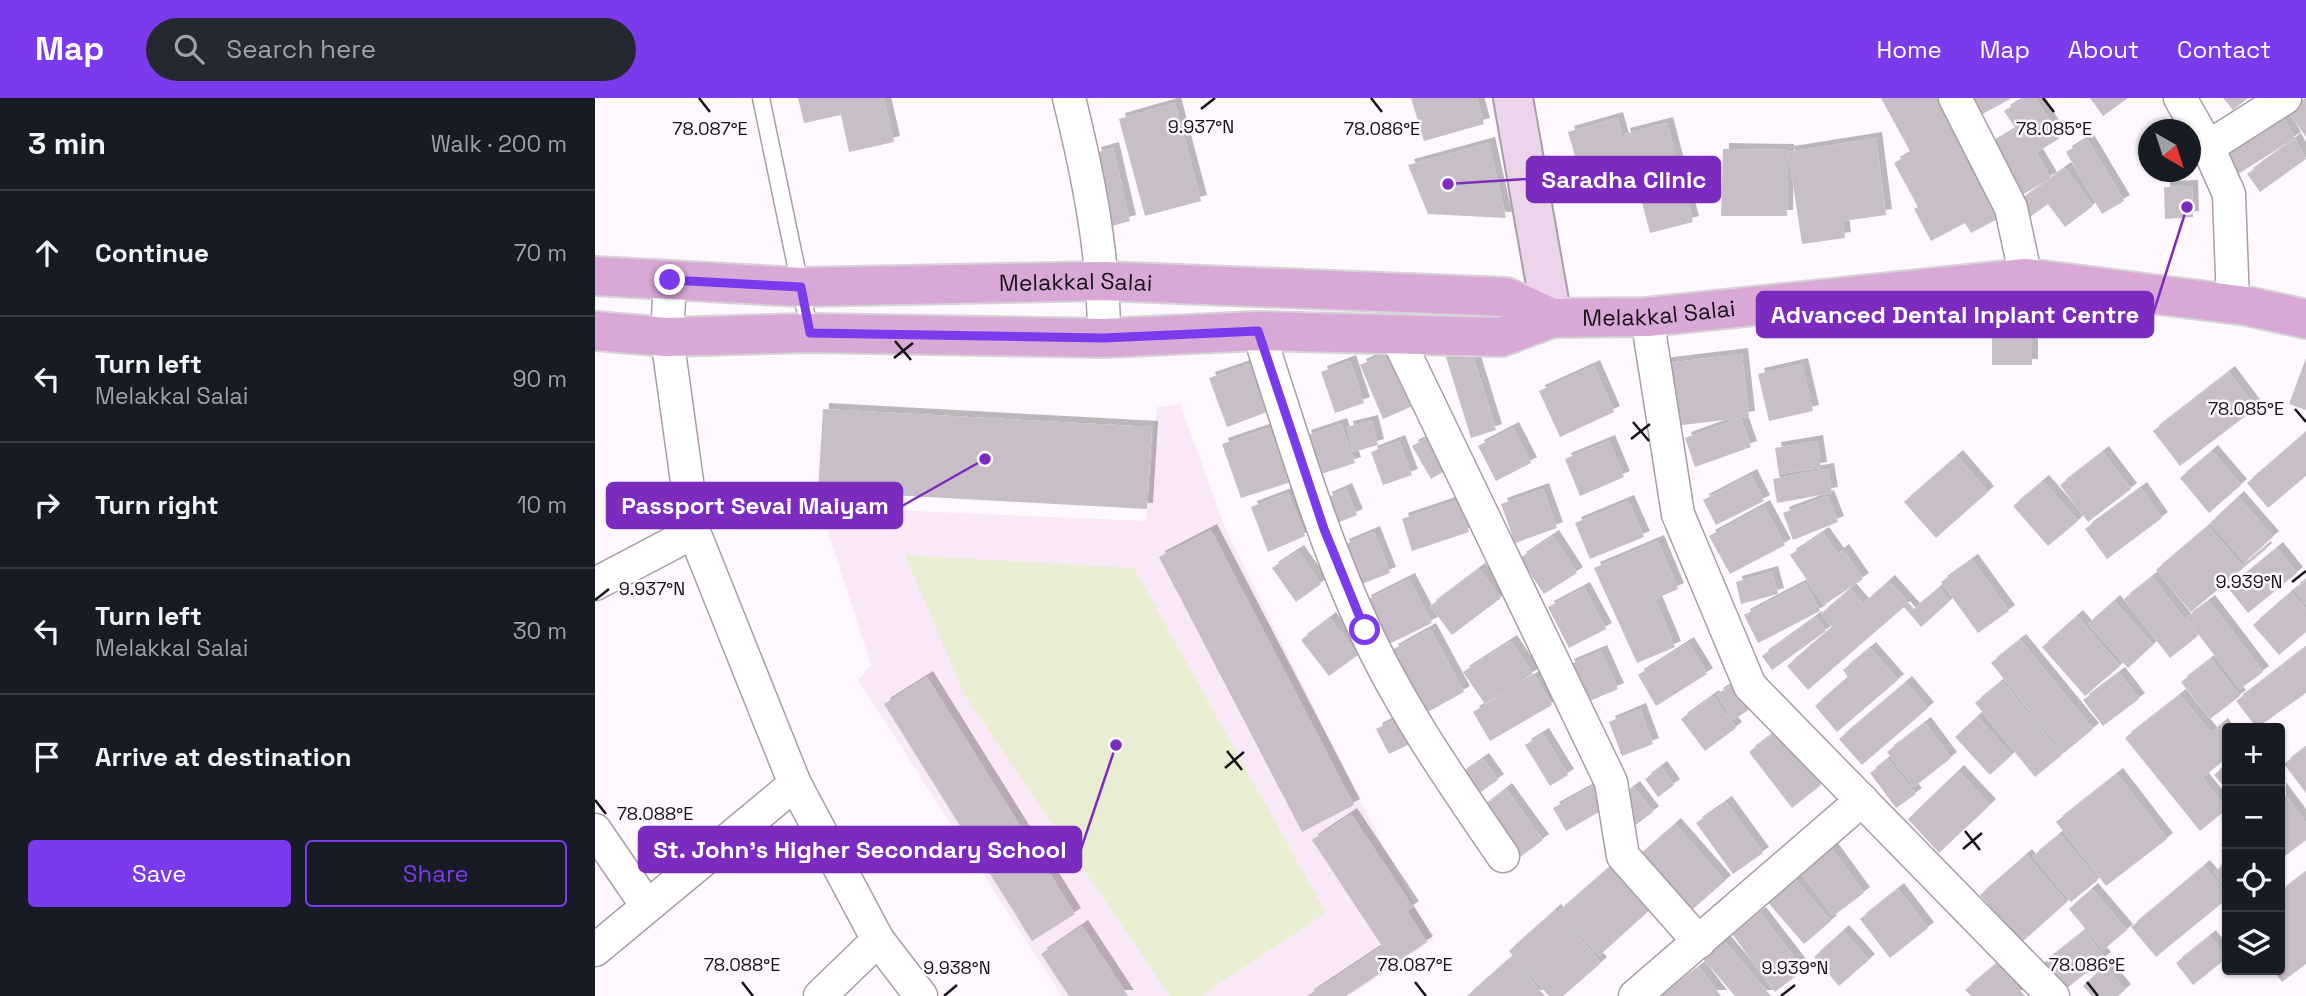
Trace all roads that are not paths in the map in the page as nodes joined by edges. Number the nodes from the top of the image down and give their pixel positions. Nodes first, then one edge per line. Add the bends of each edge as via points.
1 (761, 98) edge
2 (1069, 98) edge
3 (1513, 98) edge
4 (1955, 98) edge
5 (2180, 98) edge
6 (2285, 98) edge
7 (2209, 147) junction
8 (595, 276) edge
9 (2026, 278) junction
10 (670, 280) junction
11 (1104, 281) junction
12 (801, 287) junction
13 (2233, 304) junction
14 (1647, 317) junction
15 (1552, 318) junction
16 (2306, 319) edge
17 (595, 331) edge
18 (1258, 331) junction
19 (810, 333) junction
20 (1395, 334) junction
21 (667, 337) junction
22 (1104, 338) junction
23 (694, 532) junction
24 (595, 584) edge
25 (795, 785) junction
26 (1862, 800) junction
27 (595, 830) edge
28 (1503, 856) dead end
29 (647, 906) junction
30 (878, 940) junction
31 (1699, 942) junction
32 (595, 950) edge
33 (820, 996) edge
34 (921, 996) edge
35 (1635, 996) edge
36 (2053, 996) edge

1 - 12 lane
2 - 11 street via 1089,176
3 - 15 street
4 - 9 street via 2011,208
5 - 7 street
6 - 7 street
7 - 13 street via 2229,194
8 - 10 main road, Melakkal Salai
9 - 13 main road, Melakkal Salai
9 - 14 main road, Melakkal Salai
10 - 12 main road, Melakkal Salai
10 - 21 street
11 - 12 main road, Melakkal Salai
11 - 15 main road, Melakkal Salai via 1506,297
11 - 22 street
12 - 19 lane
13 - 16 main road, Melakkal Salai
14 - 15 main road, Melakkal Salai
14 - 26 street via 1678,514 1750,686
15 - 20 main road, Melakkal Salai via 1501,337
17 - 21 main road, Melakkal Salai
18 - 20 main road, Melakkal Salai
18 - 22 main road, Melakkal Salai
18 - 28 street via 1324,529 1365,630 1426,743
19 - 21 main road, Melakkal Salai
19 - 22 main road, Melakkal Salai
20 - 31 street via 1611,782 1623,856
21 - 23 street
23 - 24 street
23 - 25 street
25 - 29 street
25 - 30 street
26 - 31 street
26 - 36 street
27 - 29 street
29 - 32 street
30 - 33 street
30 - 34 street
31 - 35 street

